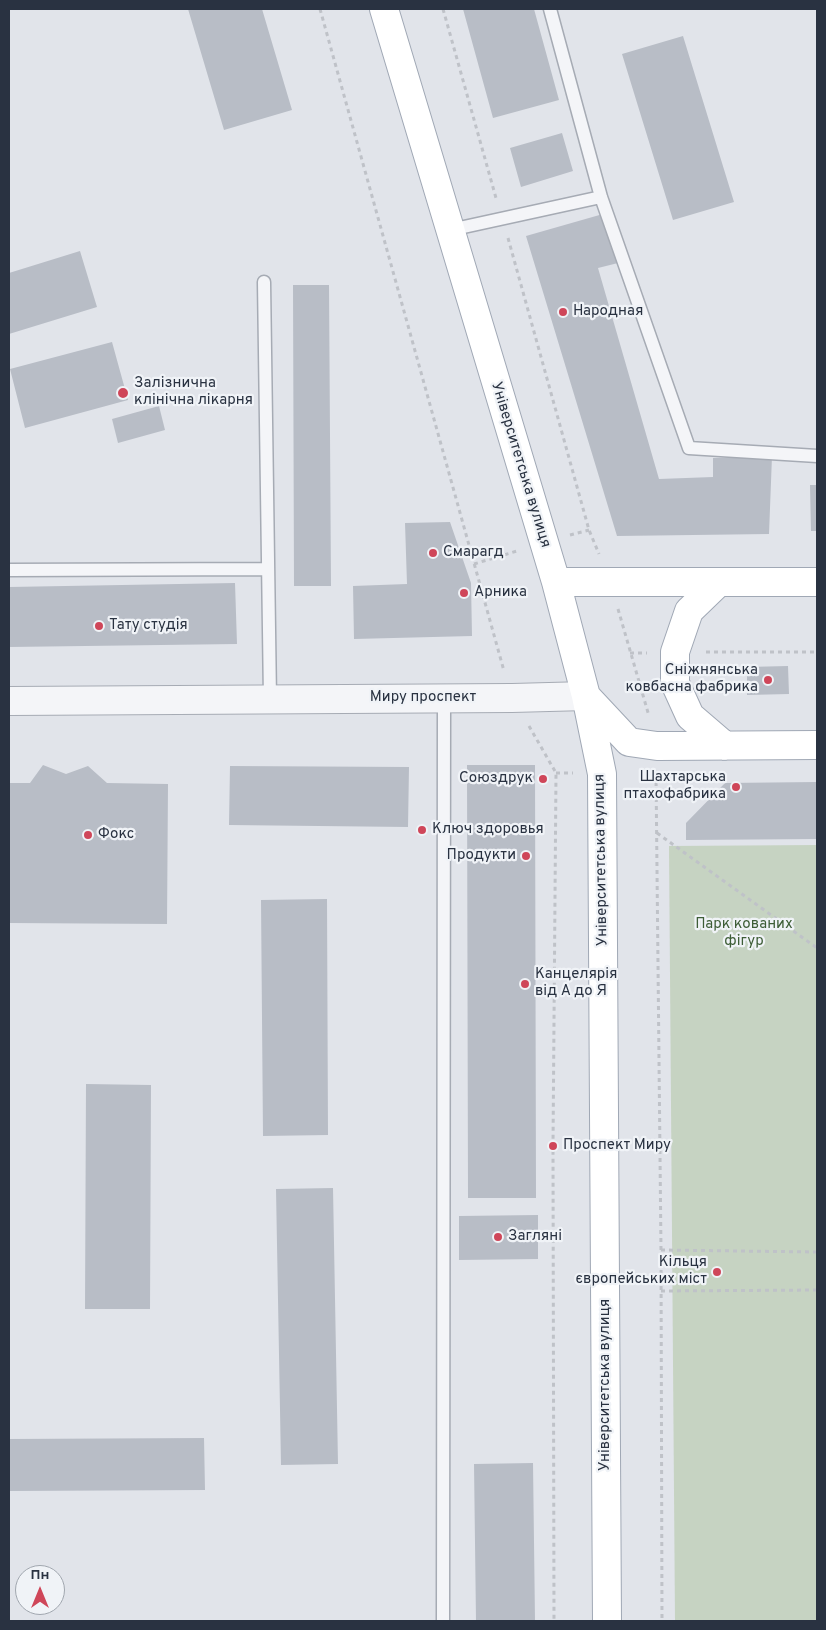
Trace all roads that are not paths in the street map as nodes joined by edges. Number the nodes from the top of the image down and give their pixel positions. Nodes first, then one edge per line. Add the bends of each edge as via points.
1 (384, 9) edge
2 (550, 9) edge
3 (601, 197) junction
4 (450, 230) junction
5 (264, 282) dead end
6 (817, 456) edge
7 (267, 569) junction
8 (9, 570) edge
9 (556, 582) junction
10 (817, 582) edge
11 (718, 583) junction
12 (586, 696) junction
13 (444, 698) junction
14 (270, 699) junction
15 (9, 701) edge
16 (817, 745) edge
17 (724, 746) junction
18 (443, 1621) edge
19 (607, 1621) edge

1 - 4 main road, Університетська вулиця
2 - 3 lane
3 - 4 lane
3 - 6 lane via 689,448
4 - 9 main road, Університетська вулиця
5 - 7 lane
7 - 8 lane
7 - 14 lane
9 - 11 main road
9 - 12 main road, Університетська вулиця
10 - 11 main road
11 - 17 main road via 689,611 675,652 675,683 690,716
12 - 13 street, Миру проспект
12 - 17 main road via 629,742 657,746
12 - 19 main road, Університетська вулиця via 602,774
13 - 14 street, Миру проспект
13 - 18 lane
14 - 15 street, Миру проспект
16 - 17 main road

